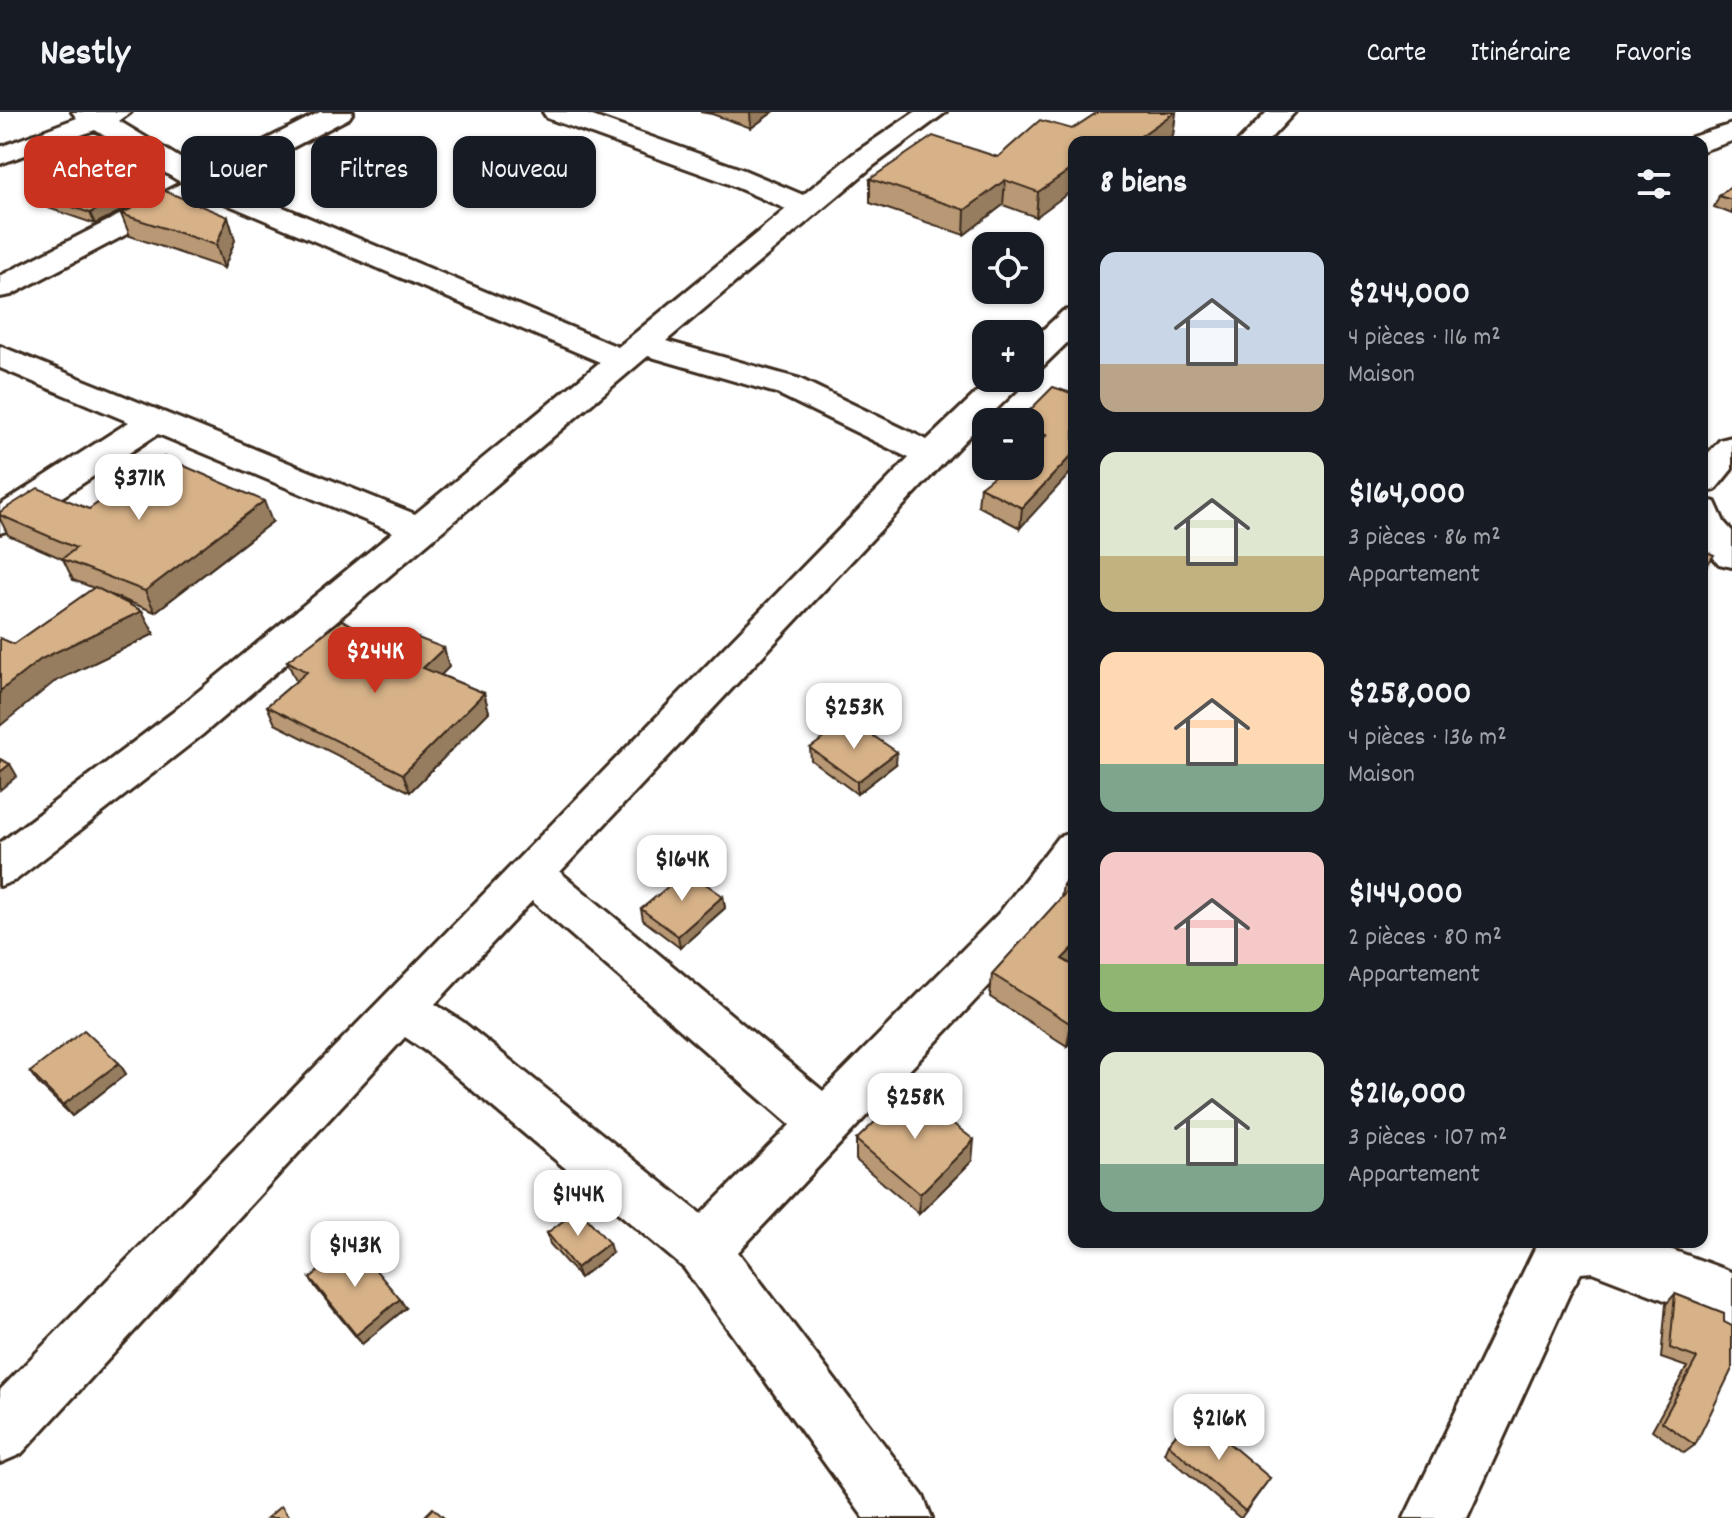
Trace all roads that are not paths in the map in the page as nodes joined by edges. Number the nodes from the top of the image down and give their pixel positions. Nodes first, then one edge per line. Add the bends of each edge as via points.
1 (340, 112) edge
2 (556, 112) edge
3 (933, 112) edge
4 (1282, 112) edge
5 (101, 115) edge
6 (1732, 132) edge
7 (295, 136) edge
8 (1258, 136) edge
9 (1708, 141) edge
10 (0, 156) edge
11 (181, 169) edge
12 (181, 196) edge
13 (265, 208) edge
14 (808, 208) junction
15 (0, 288) edge
16 (1068, 324) edge
17 (1044, 347) edge
18 (633, 353) junction
19 (0, 356) edge
20 (997, 392) edge
21 (154, 421) junction
22 (1732, 447) edge
23 (932, 456) junction
24 (1708, 475) edge
25 (0, 521) edge
26 (1708, 527) edge
27 (418, 529) junction
28 (1732, 555) edge
29 (1068, 857) edge
30 (0, 868) edge
31 (530, 873) junction
32 (403, 1009) junction
33 (826, 1124) junction
34 (1566, 1248) edge
35 (1597, 1248) edge
36 (703, 1250) junction
37 (1732, 1299) edge
38 (0, 1433) edge
39 (901, 1518) edge
40 (1435, 1518) edge

1 - 7 street
2 - 14 street
3 - 14 street via 863,160
4 - 8 street
5 - 10 street
5 - 11 street
6 - 9 street
12 - 15 street
13 - 18 street
14 - 18 street
16 - 17 street
18 - 23 street via 788,386
18 - 27 street
19 - 21 street
20 - 23 street
21 - 25 street
21 - 27 street
22 - 24 street
23 - 31 street
26 - 28 street
27 - 30 street via 187,724
29 - 33 street via 1017,925
31 - 32 street
31 - 33 street
32 - 36 street via 445,1037
32 - 38 street
33 - 36 street
34 - 40 street
35 - 37 street
36 - 39 street

